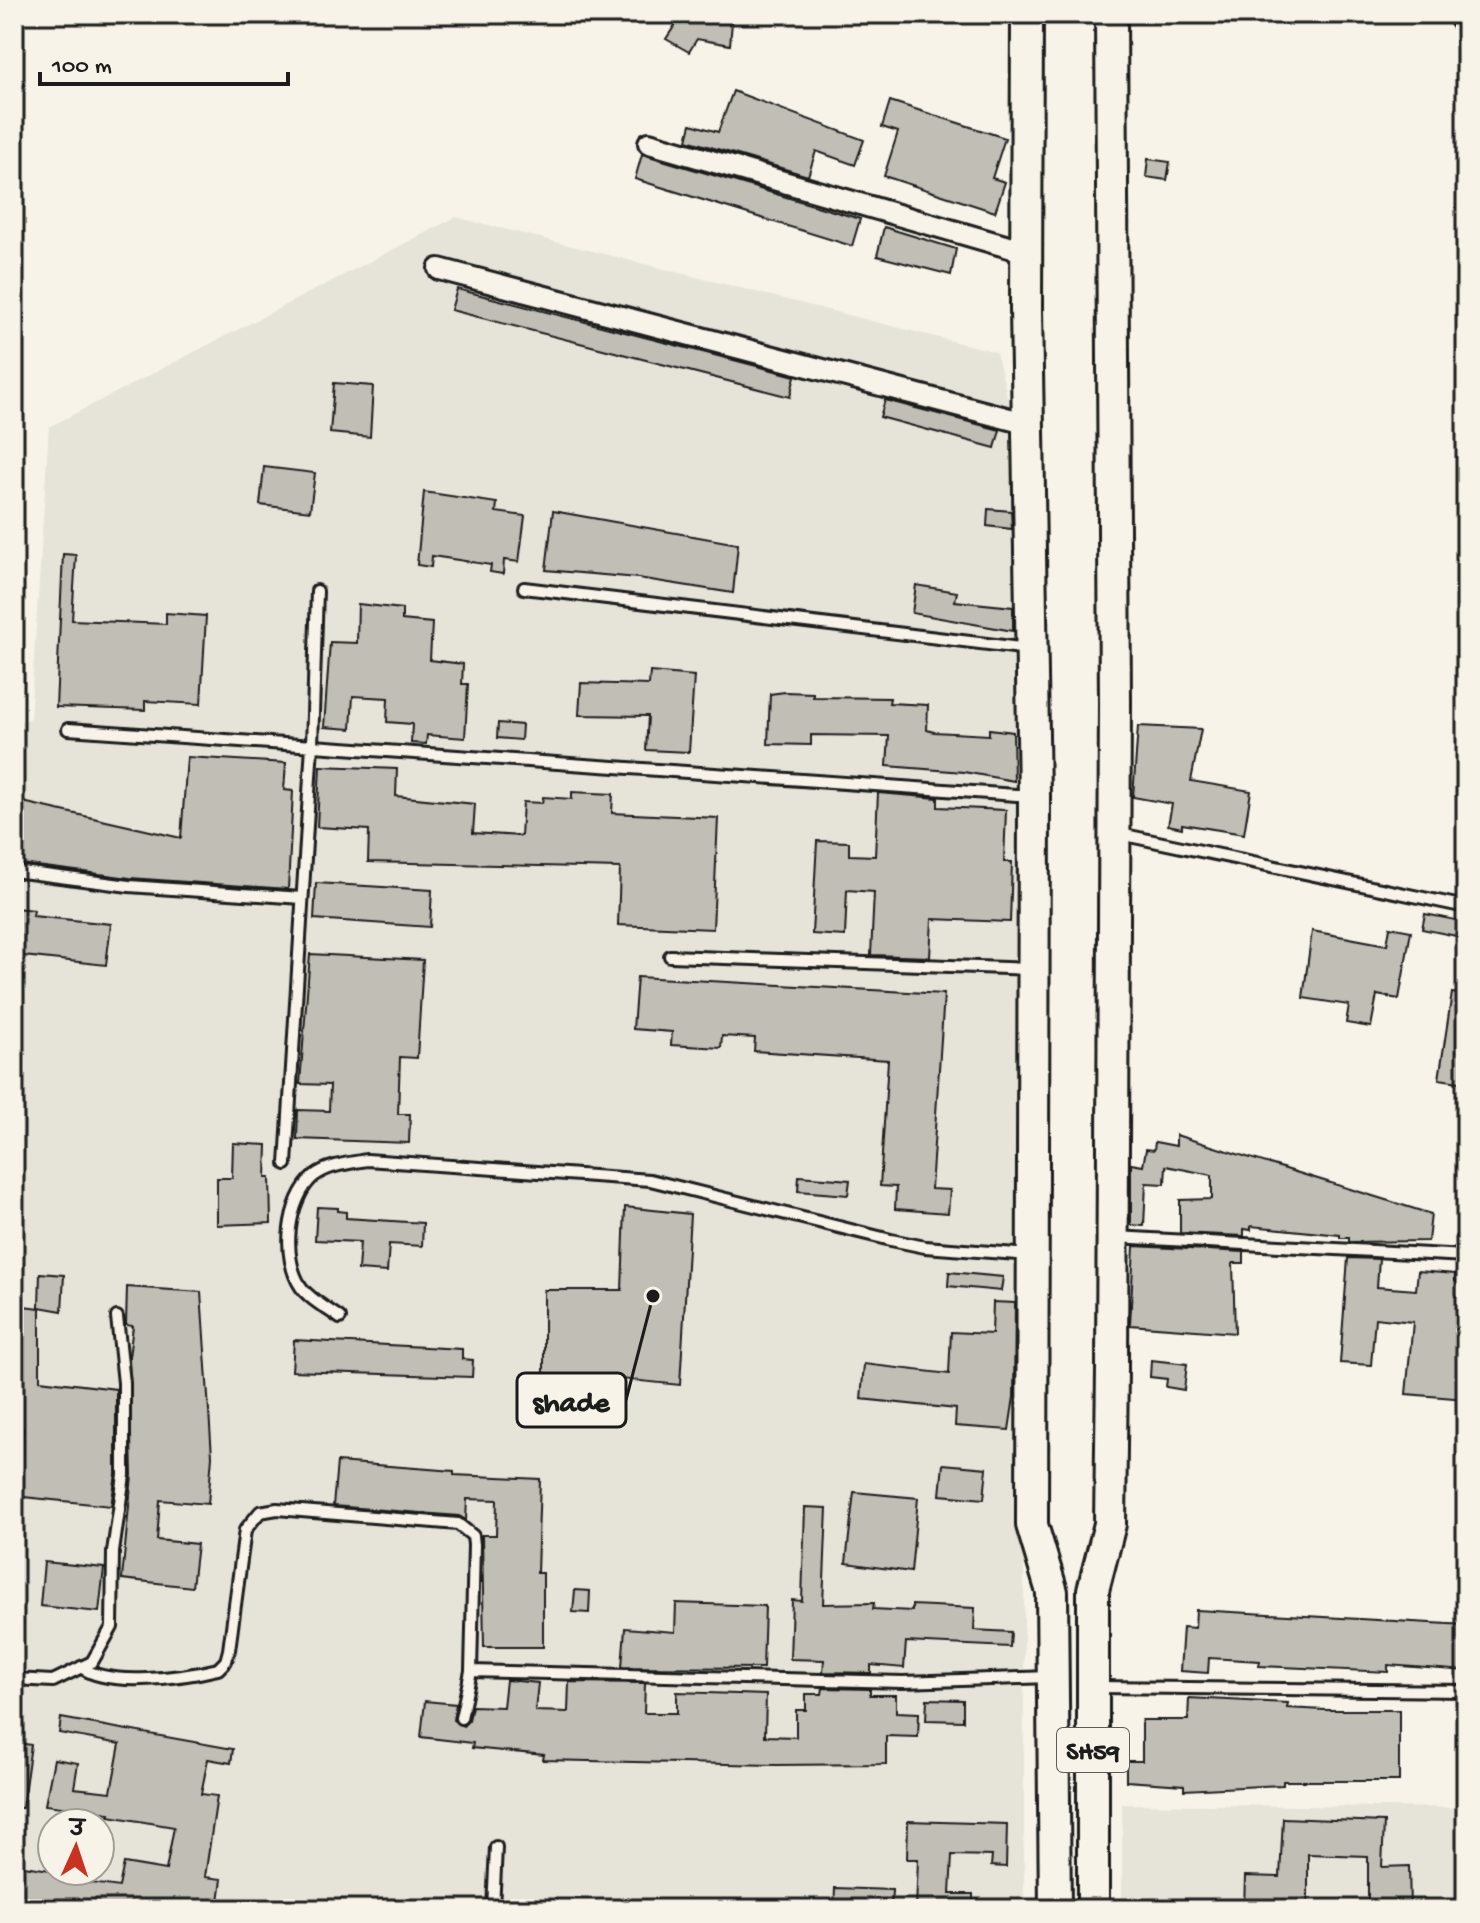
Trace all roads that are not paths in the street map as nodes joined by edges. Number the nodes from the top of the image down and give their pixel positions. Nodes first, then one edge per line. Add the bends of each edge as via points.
1 (1027, 14) edge
2 (1111, 14) edge
3 (1460, 14) edge
4 (1466, 23) edge
5 (649, 143) dead end
6 (1026, 252) junction
7 (439, 269) dead end
8 (1029, 424) junction
9 (524, 588) dead end
10 (317, 591) dead end
11 (1031, 649) junction
12 (68, 729) dead end
13 (312, 745) junction
14 (1034, 796) junction
15 (1114, 833) junction
16 (14, 871) edge
17 (302, 898) junction
18 (1466, 907) edge
19 (670, 956) dead end
20 (1033, 969) junction
21 (286, 1164) dead end
22 (1113, 1237) junction
23 (1032, 1255) junction
24 (1466, 1256) edge
25 (117, 1317) dead end
26 (340, 1318) dead end
27 (81, 1667) junction
28 (471, 1671) junction
29 (1052, 1677) junction
30 (14, 1679) edge
31 (1093, 1687) junction
32 (1466, 1691) edge
33 (461, 1718) dead end
34 (496, 1847) dead end
35 (493, 1909) edge
36 (1055, 1909) edge
37 (1093, 1909) edge

1 - 6 main road
2 - 15 main road
3 - 4 street
5 - 6 street
6 - 8 main road
7 - 8 street
8 - 11 main road
9 - 11 lane
10 - 13 lane
11 - 14 main road
12 - 13 lane
13 - 14 lane
13 - 17 lane
14 - 20 main road
15 - 18 lane
15 - 22 main road
16 - 17 lane via 129,886
17 - 21 lane
19 - 20 lane
20 - 23 main road
22 - 24 lane
22 - 31 main road, SH59 via 1110,1524 1093,1590
23 - 26 lane via 914,1245 650,1180 367,1160 314,1176 292,1215 293,1264 301,1287
23 - 29 main road, SH59 via 1032,1525 1052,1592
25 - 27 lane via 124,1383 124,1475 113,1552 112,1627 92,1662
27 - 28 lane via 91,1675 116,1680 218,1669 229,1650 245,1530 260,1512 277,1509 467,1528 474,1545
27 - 30 lane via 53,1681
28 - 29 lane via 903,1682
28 - 33 lane
29 - 36 main road, SH59
31 - 32 lane
31 - 37 main road, SH59
34 - 35 lane

